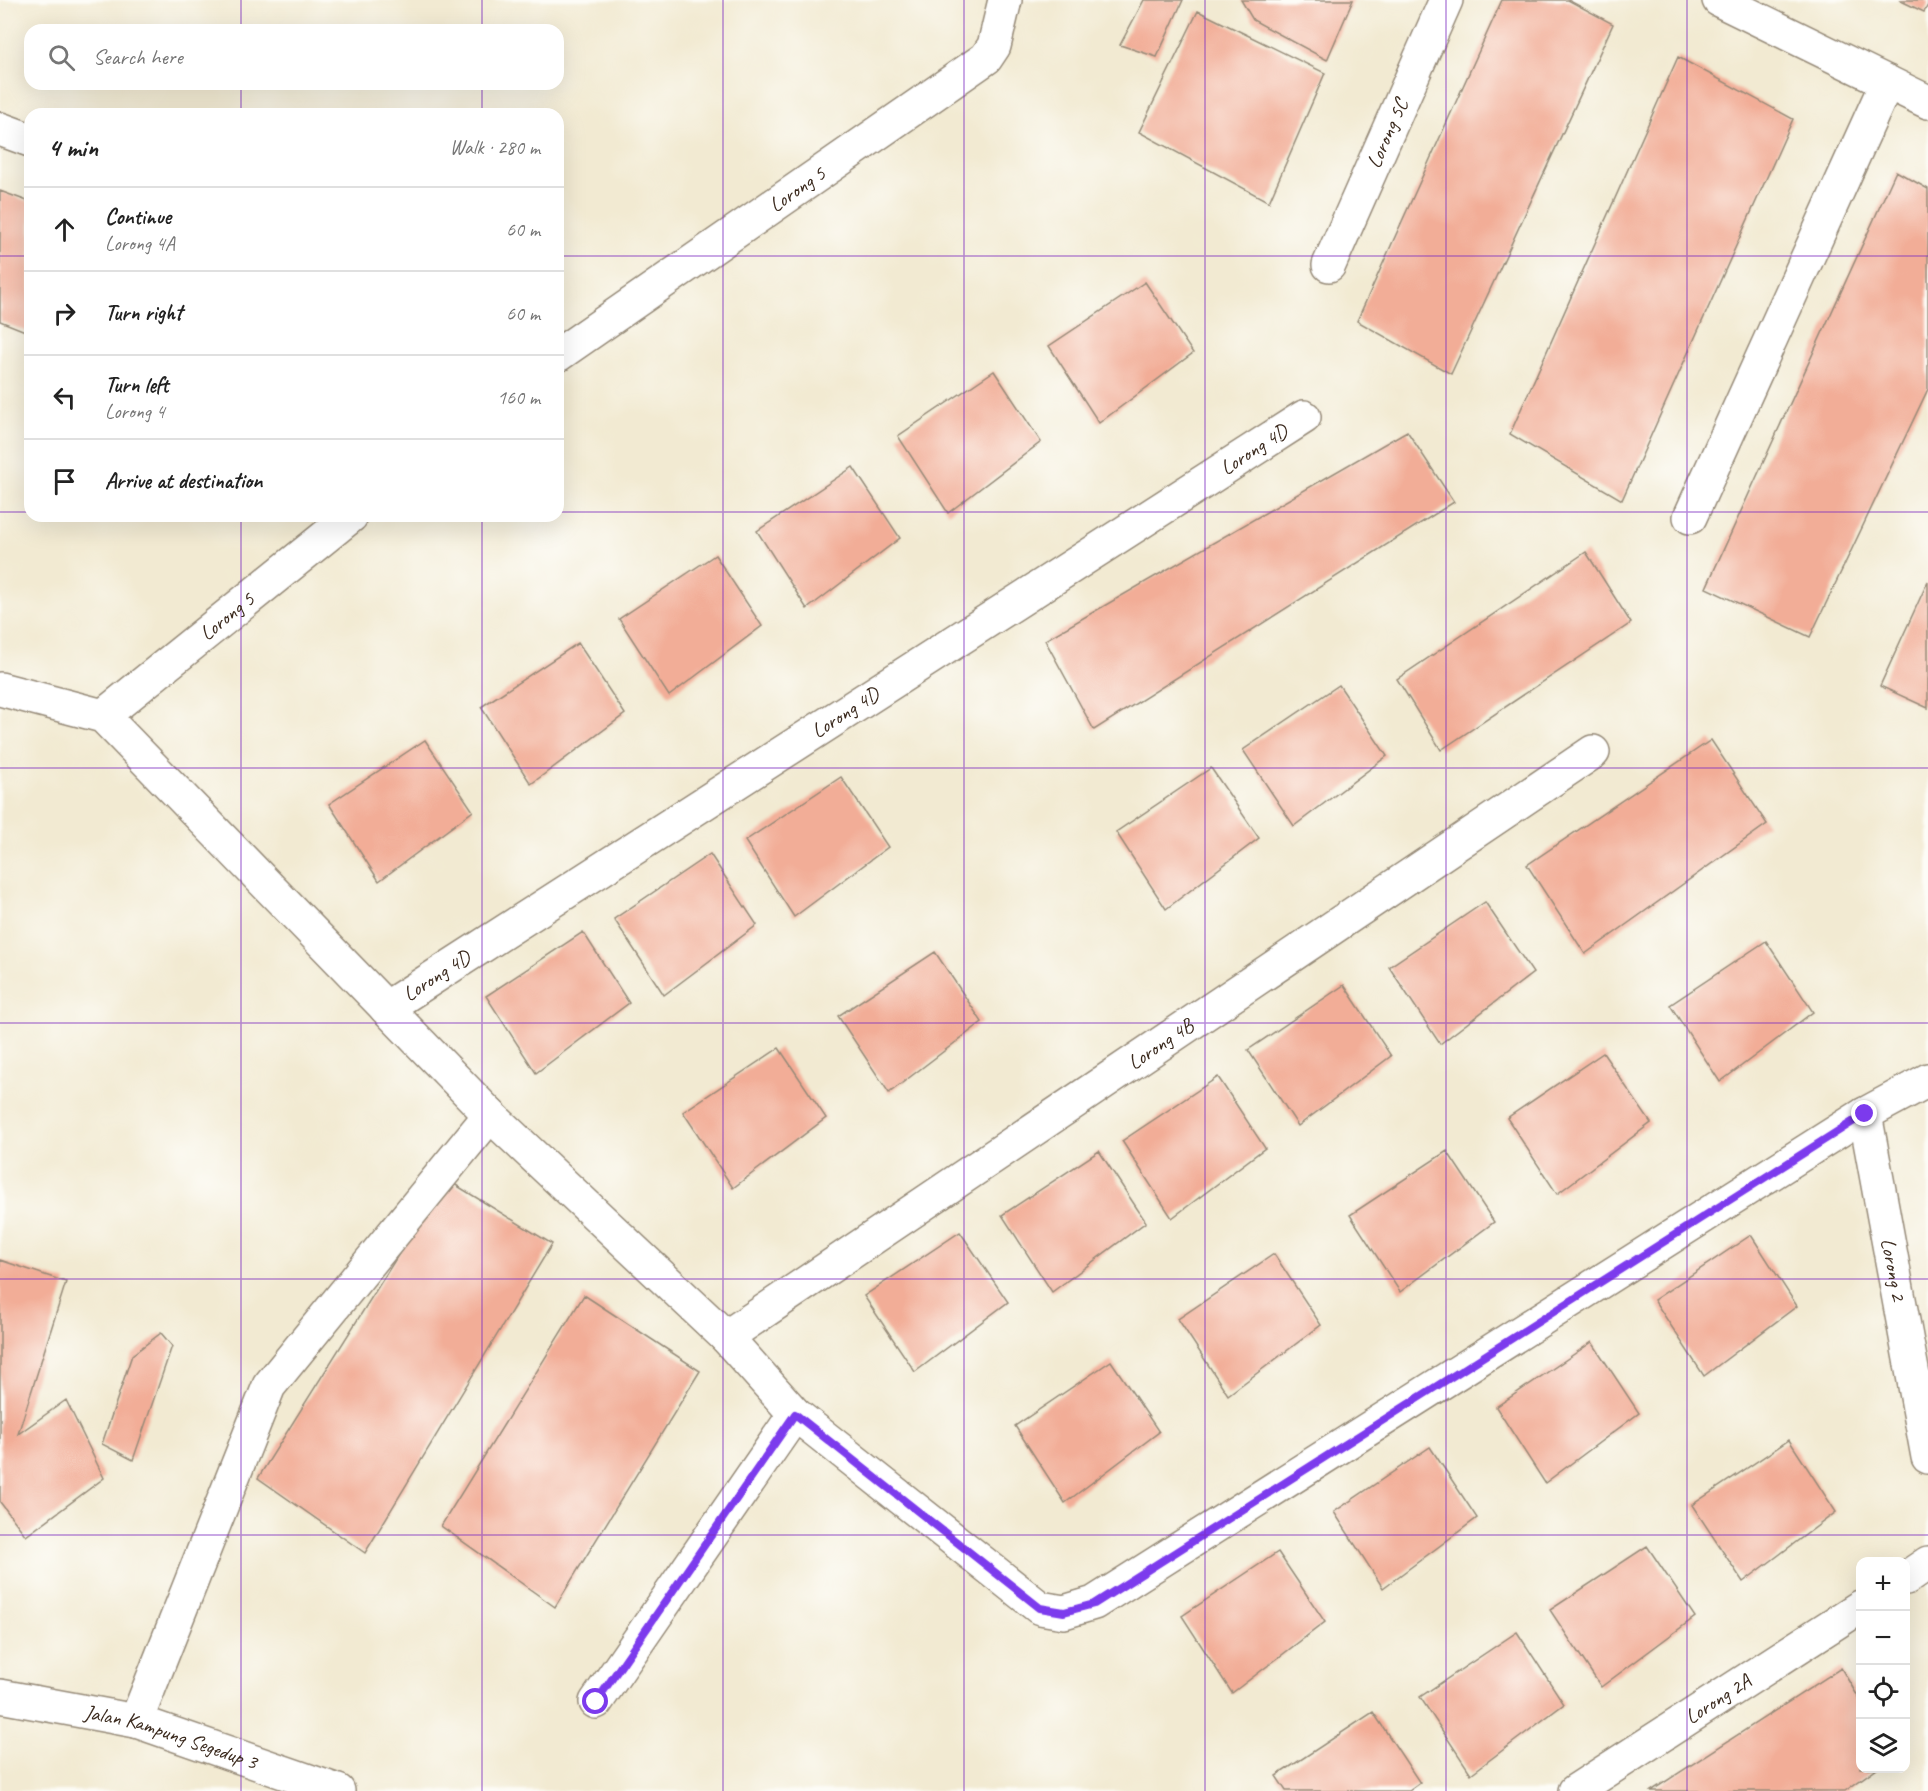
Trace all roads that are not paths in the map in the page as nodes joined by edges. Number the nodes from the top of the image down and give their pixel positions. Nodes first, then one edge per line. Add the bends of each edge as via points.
1 (1005, 0) edge
2 (1446, 0) edge
3 (1719, 0) edge
4 (1887, 82) junction
5 (1928, 102) edge
6 (0, 129) edge
7 (24, 138) edge
8 (1329, 265) dead end
9 (564, 344) edge
10 (1304, 417) dead end
11 (1690, 517) dead end
12 (344, 522) edge
13 (0, 689) edge
14 (103, 716) junction
15 (1593, 752) dead end
16 (386, 1008) junction
17 (1928, 1080) edge
18 (1865, 1114) junction
19 (490, 1115) junction
20 (726, 1337) junction
21 (795, 1414) junction
22 (1928, 1457) edge
23 (1928, 1563) edge
24 (1910, 1575) edge
25 (1856, 1610) edge
26 (0, 1696) edge
27 (596, 1702) dead end
28 (136, 1721) junction
29 (338, 1791) edge
30 (1575, 1791) edge

1 - 9 street, Lorong 5 via 994,46 986,58
2 - 8 street, Lorong 5C
3 - 4 street
4 - 5 street
4 - 11 street
6 - 7 street
10 - 16 street, Lorong 4D
12 - 14 street, Lorong 5
13 - 14 street
14 - 16 street
15 - 20 street, Lorong 4B
16 - 19 street
17 - 18 street
18 - 21 street via 1094,1604 1064,1612 1040,1608
18 - 22 street, Lorong 2
19 - 20 street
19 - 28 street via 269,1386
20 - 21 street
21 - 27 street
23 - 24 street
25 - 30 street, Lorong 2A
26 - 28 street, Jalan Kampung Segedup 3
28 - 29 street, Jalan Kampung Segedup 3

